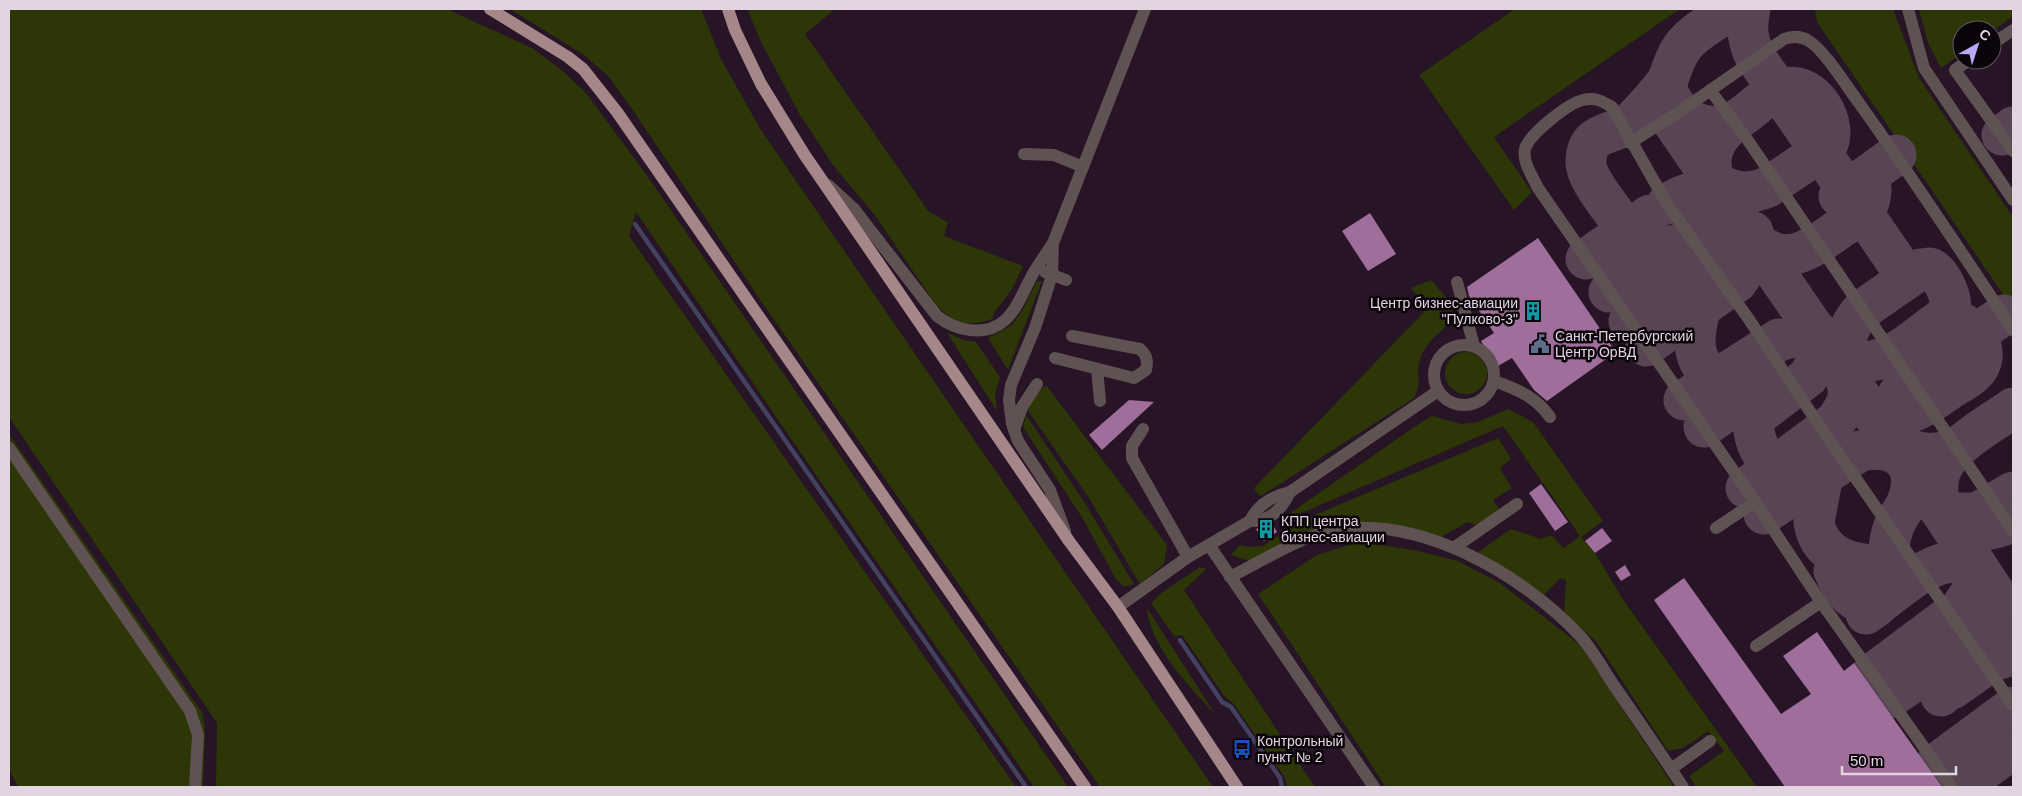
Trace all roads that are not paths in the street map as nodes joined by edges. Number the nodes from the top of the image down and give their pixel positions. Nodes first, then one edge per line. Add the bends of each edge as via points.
1 (490, 9) edge
2 (728, 9) edge
3 (1145, 9) edge
4 (1908, 9) edge
5 (2013, 30) edge
6 (2002, 37) edge
7 (1955, 70) edge
8 (1710, 90) junction
9 (1630, 143) junction
10 (2013, 152) edge
11 (1024, 154) dead end
12 (1083, 167) junction
13 (826, 183) junction
14 (2013, 200) edge
15 (1053, 243) junction
16 (1036, 268) junction
17 (1052, 275) junction
18 (1066, 280) dead end
19 (1458, 282) dead end
20 (2013, 330) edge
21 (1072, 336) dead end
22 (1474, 346) junction
23 (1055, 358) dead end
24 (1097, 369) junction
25 (1494, 382) junction
26 (1037, 384) dead end
27 (1438, 391) junction
28 (1100, 401) dead end
29 (1550, 417) dead end
30 (1143, 429) dead end
31 (1014, 430) junction
32 (9, 448) edge
33 (1756, 502) junction
34 (1517, 504) dead end
35 (1716, 528) dead end
36 (2013, 531) edge
37 (1069, 541) junction
38 (1210, 545) junction
39 (1455, 547) junction
40 (1188, 557) junction
41 (1230, 577) junction
42 (1821, 602) junction
43 (1118, 608) junction
44 (1756, 646) dead end
45 (2013, 705) edge
46 (1710, 741) dead end
47 (1671, 769) junction
48 (195, 787) edge
49 (1085, 787) edge
50 (1237, 787) edge
51 (1374, 787) edge
52 (1684, 787) edge
53 (1952, 787) edge

1 - 49 main road via 583,69 618,112
2 - 13 main road via 761,84
3 - 12 street
4 - 14 street via 1924,68
5 - 6 street
7 - 10 street
8 - 9 street
8 - 20 street via 1784,39 1793,36 1814,45 1896,156
8 - 36 street
9 - 33 street via 1612,107 1598,99 1582,100 1539,128 1525,150 1526,164 1538,188
9 - 45 street via 1667,204
11 - 12 street via 1054,155
12 - 15 street
13 - 16 street via 854,209 937,316 952,325 972,331 998,326 1013,311
13 - 37 main road
15 - 16 street
15 - 17 street
16 - 17 street
17 - 18 street
17 - 31 street via 1012,385 1009,400
19 - 22 street
21 - 24 street via 1140,349 1148,361 1142,375 1134,378
22 - 25 street via 1486,354 1494,367
22 - 27 street via 1459,345 1446,351 1437,362 1434,377
23 - 24 street
24 - 28 street
25 - 27 street via 1488,394 1469,405 1448,401
25 - 29 street via 1521,390 1543,407
26 - 31 street via 1022,407
27 - 38 street via 1290,492 1265,502 1254,510 1250,521
30 - 40 street via 1132,446 1132,458
31 - 37 street via 1050,490
32 - 48 street via 190,711 198,735
33 - 35 street
33 - 42 street
34 - 39 street
37 - 43 main road
38 - 40 street
38 - 41 street
39 - 41 street via 1366,526 1325,532
39 - 47 street via 1504,573 1548,604 1582,639
40 - 43 street
41 - 51 street
42 - 44 street
42 - 53 street
43 - 50 main road
46 - 47 street
47 - 52 street

